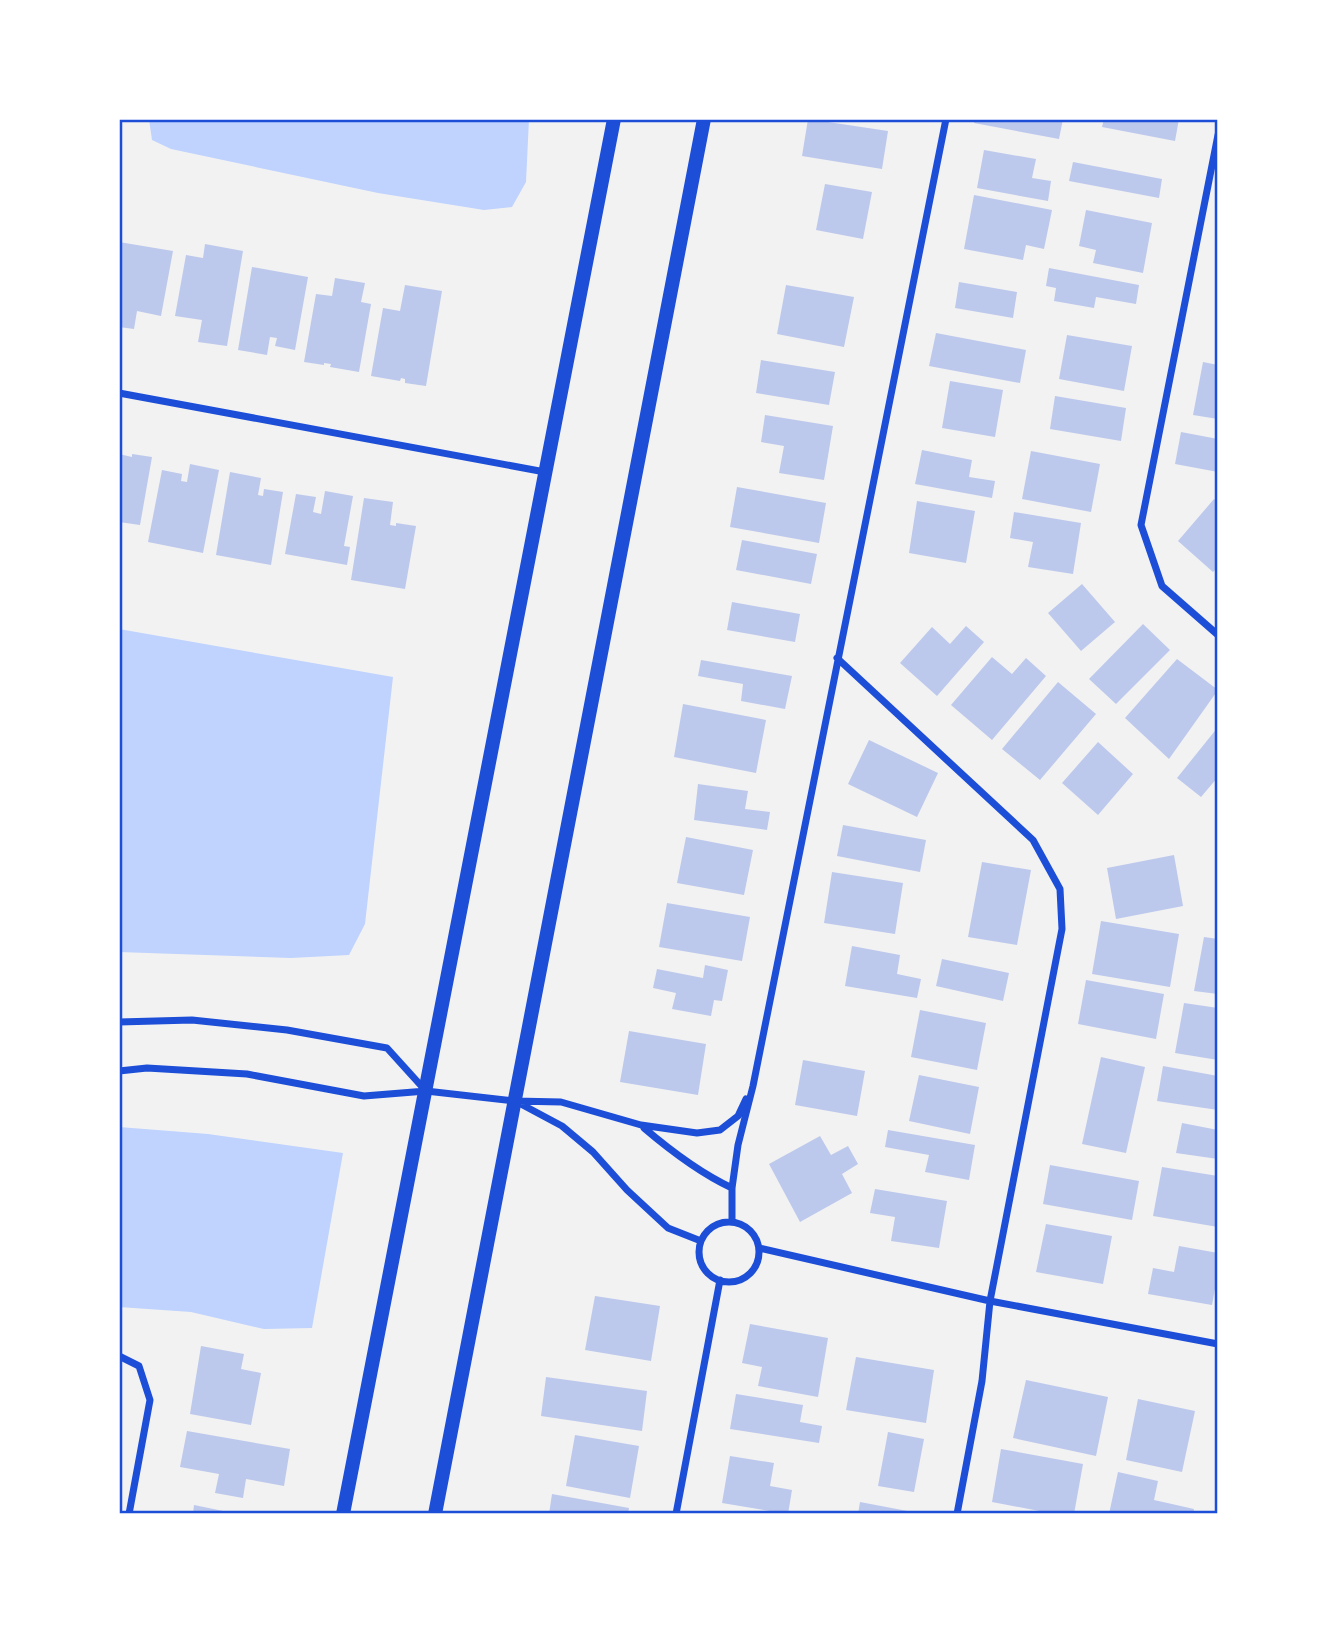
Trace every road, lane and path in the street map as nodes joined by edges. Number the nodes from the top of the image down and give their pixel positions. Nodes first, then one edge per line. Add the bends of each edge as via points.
1 (614, 119) edge
2 (704, 119) edge
3 (946, 119) edge
4 (1218, 135) edge
5 (119, 393) edge
6 (545, 472) junction
7 (1218, 635) edge
8 (837, 658) junction
9 (119, 1022) edge
10 (119, 1071) edge
11 (753, 1086) junction
12 (426, 1091) junction
13 (515, 1101) junction
14 (641, 1125) junction
15 (732, 1188) junction
16 (732, 1222) junction
17 (701, 1241) junction
18 (759, 1248) junction
19 (720, 1280) junction
20 (990, 1301) junction
21 (1218, 1344) edge
22 (119, 1356) edge
23 (129, 1514) edge
24 (343, 1514) edge
25 (435, 1514) edge
26 (676, 1514) edge
27 (957, 1514) edge

1 - 6 main road
2 - 13 main road
3 - 8 street
4 - 7 street via 1141,524 1162,586
5 - 6 street
6 - 12 main road
8 - 11 street
8 - 20 street via 1033,840 1060,889 1062,929
9 - 12 street via 192,1020 387,1048
10 - 12 street via 147,1068 247,1074 365,1097
11 - 14 street via 738,1116 720,1130 697,1133
11 - 15 street
12 - 13 street
12 - 24 main road
13 - 14 street via 561,1102
13 - 17 street via 562,1126 668,1228
13 - 25 main road
14 - 15 street via 672,1151
15 - 16 street
16 - 17 street via 713,1226
16 - 18 street via 750,1230
17 - 19 street via 700,1260 711,1276
18 - 19 street via 759,1258 748,1275 730,1282
18 - 20 street
19 - 26 street
20 - 21 street
20 - 27 street via 982,1381
22 - 23 street via 139,1366 150,1400

